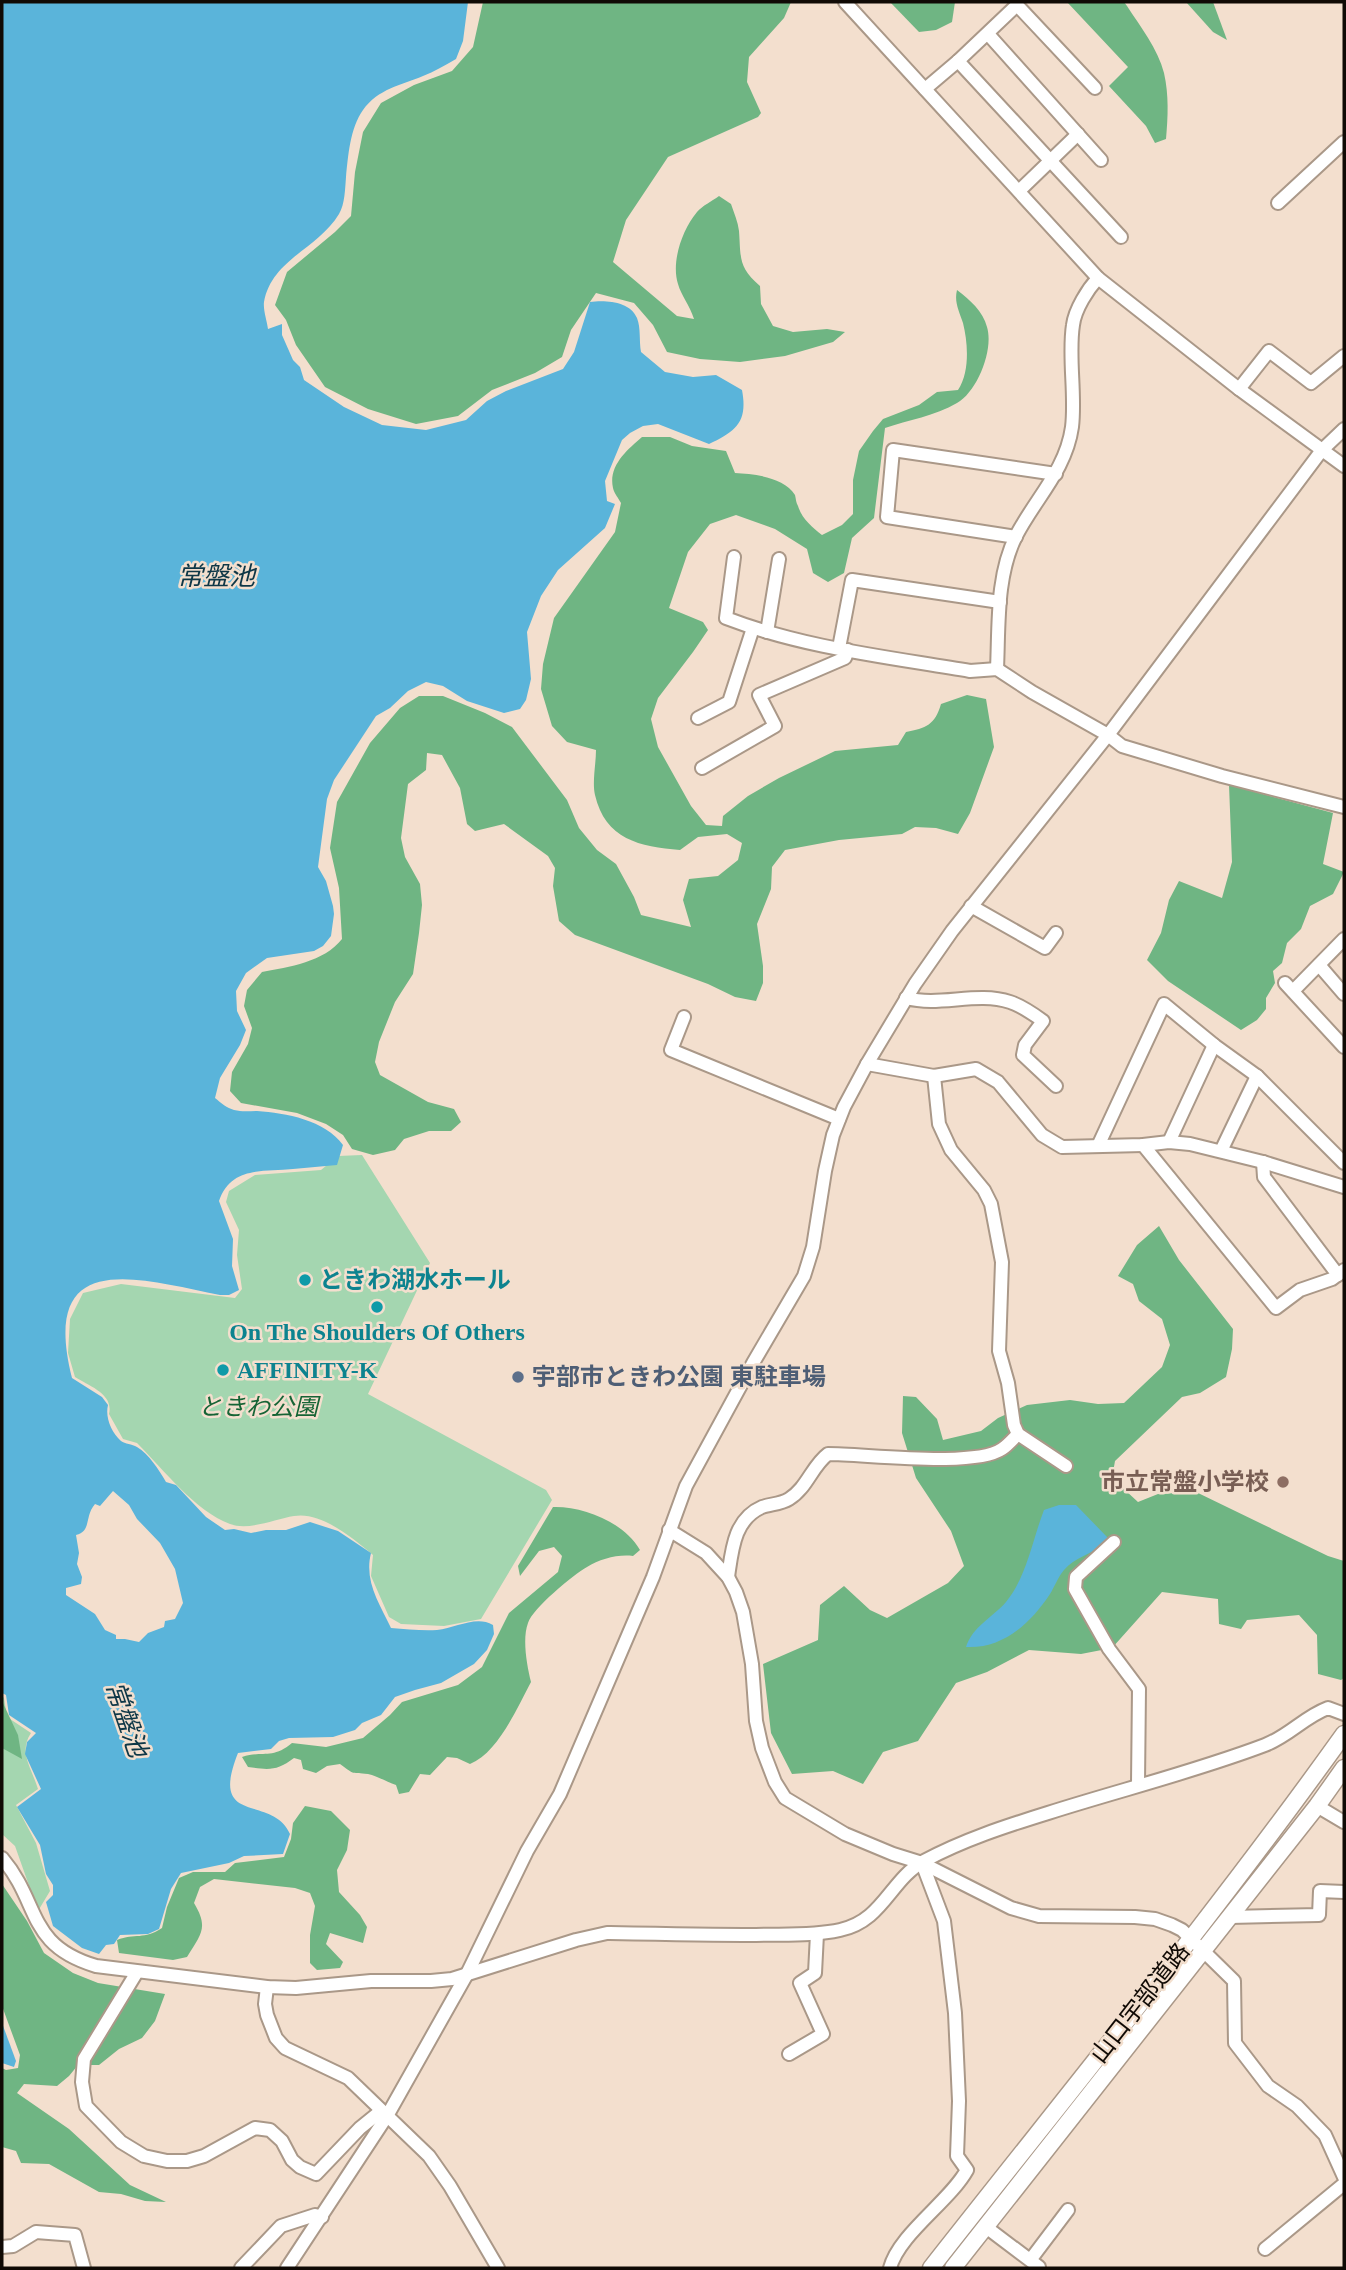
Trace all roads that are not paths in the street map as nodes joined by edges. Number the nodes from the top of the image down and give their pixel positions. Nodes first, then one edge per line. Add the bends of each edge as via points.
1 (845, 2) edge
2 (988, 33) junction
3 (958, 61) junction
4 (1095, 88) dead end
5 (925, 89) junction
6 (1078, 134) junction
7 (1344, 142) edge
8 (1051, 160) junction
9 (1101, 160) dead end
10 (1019, 191) junction
11 (1278, 203) dead end
12 (1121, 237) dead end
13 (1098, 278) junction
14 (1344, 356) edge
15 (1239, 389) junction
16 (1344, 429) edge
17 (1322, 450) junction
18 (1344, 466) edge
19 (1056, 474) junction
20 (1016, 537) junction
21 (734, 557) dead end
22 (779, 559) dead end
23 (1000, 601) junction
24 (753, 628) junction
25 (767, 632) junction
26 (843, 649) junction
27 (997, 668) junction
28 (698, 718) dead end
29 (1108, 735) junction
30 (702, 768) dead end
31 (1344, 807) edge
32 (971, 906) junction
33 (1056, 933) dead end
34 (1344, 939) edge
35 (1318, 965) junction
36 (1344, 994) edge
37 (906, 998) junction
38 (684, 1017) dead end
39 (1214, 1045) junction
40 (1344, 1047) edge
41 (867, 1064) junction
42 (934, 1076) junction
43 (1258, 1076) junction
44 (1056, 1086) dead end
45 (839, 1119) junction
46 (1168, 1142) junction
47 (1143, 1145) junction
48 (1098, 1146) junction
49 (1221, 1151) junction
50 (1264, 1162) junction
51 (1344, 1163) edge
52 (1344, 1187) edge
53 (1341, 1273) edge
54 (1018, 1434) junction
55 (1066, 1466) dead end
56 (669, 1530) junction
57 (1114, 1542) dead end
58 (728, 1577) junction
59 (1344, 1713) edge
60 (1344, 1734) edge
61 (1344, 1768) edge
62 (1138, 1784) junction
63 (1317, 1806) junction
64 (1344, 1822) edge
65 (2, 1858) edge
66 (922, 1863) junction
67 (1344, 1892) edge
68 (1230, 1917) junction
69 (817, 1934) junction
70 (1197, 1944) junction
71 (137, 1972) junction
72 (467, 1974) junction
73 (267, 1987) junction
74 (789, 2054) dead end
75 (384, 2114) junction
76 (1344, 2177) edge
77 (1344, 2183) edge
78 (1068, 2210) dead end
79 (322, 2217) junction
80 (986, 2227) junction
81 (2, 2247) edge
82 (1265, 2249) dead end
83 (1035, 2263) edge
84 (84, 2268) edge
85 (241, 2268) edge
86 (287, 2268) edge
87 (498, 2268) edge
88 (890, 2268) edge
89 (931, 2268) edge
90 (953, 2268) edge

1 - 5 street
2 - 3 street
2 - 4 street via 1017,5
2 - 6 street
3 - 5 street
3 - 8 street
5 - 10 street
6 - 8 street
6 - 9 street
7 - 11 street
8 - 10 street
8 - 12 street
10 - 13 street
13 - 15 street
13 - 19 street via 1073,323 1072,426
14 - 15 street via 1311,383 1269,351
15 - 17 street
16 - 17 street
17 - 18 street
17 - 29 street
19 - 20 street
19 - 20 street via 893,450 887,517
20 - 23 street
21 - 24 street via 726,618
22 - 25 street
23 - 26 street via 852,580
23 - 27 street
24 - 25 street
24 - 28 street via 729,702
25 - 26 street
26 - 27 street via 970,671
26 - 30 street via 845,658 759,695 775,726
27 - 29 street
29 - 31 street via 1122,746
29 - 32 street
32 - 33 street via 1045,948
32 - 37 street
34 - 35 street
35 - 36 street
35 - 40 street via 1289,987
37 - 41 street
37 - 44 street via 929,1002 1006,1000 1022,1006 1043,1021 1023,1055
38 - 45 street via 671,1051
39 - 43 street
39 - 46 street
39 - 48 street via 1164,1004
41 - 42 street
41 - 45 street
42 - 48 street via 976,1069 998,1082 1051,1141 1062,1147
42 - 54 street via 939,1124 947,1142 991,1204 1002,1262 999,1350
43 - 49 street
43 - 51 street
45 - 56 street via 804,1276 692,1474
46 - 47 street
46 - 49 street
47 - 48 street
47 - 53 street via 1276,1308 1300,1290
49 - 50 street
50 - 52 street
50 - 53 street via 1264,1177
54 - 55 street
54 - 58 street via 1001,1450 970,1458 828,1454 788,1500 749,1514 733,1546
56 - 58 street via 706,1553
56 - 72 street via 560,1794
57 - 62 street via 1076,1577 1075,1589 1109,1649 1139,1689
58 - 66 street via 743,1612 762,1748 785,1798 845,1834
59 - 62 street via 1328,1708 1311,1714 1268,1744
60 - 70 main road, 山口宇部道路
61 - 63 main road, 山口宇部道路
62 - 66 street via 1006,1826
63 - 64 street
63 - 68 main road, 山口宇部道路
65 - 71 street via 40,1928 58,1948 82,1962
66 - 69 street via 857,1926
66 - 70 street via 1024,1912 1155,1919 1182,1930
66 - 88 street via 944,1921 956,2025 957,2156 967,2170 903,2245
67 - 68 street via 1320,1891 1319,1915
68 - 70 main road, 山口宇部道路
69 - 72 street via 607,1933
69 - 74 street via 815,1973 800,1983 823,2034
70 - 76 street via 1234,1981 1236,2042 1268,2086 1297,2106 1325,2135
70 - 80 main road, 山口宇部道路
70 - 89 main road, 山口宇部道路
71 - 73 street
71 - 75 street via 84,2059 82,2082 86,2106 121,2142 144,2156 187,2161 255,2129 270,2130 292,2160 316,2174 360,2128
72 - 73 street via 431,1981
72 - 75 street
73 - 75 street via 267,2015 285,2048 348,2078
75 - 79 street
75 - 87 street via 429,2156
77 - 82 street
78 - 83 street
79 - 85 street via 281,2226
79 - 86 street
80 - 83 street
80 - 90 main road, 山口宇部道路
81 - 84 street via 13,2246 36,2232 75,2235

